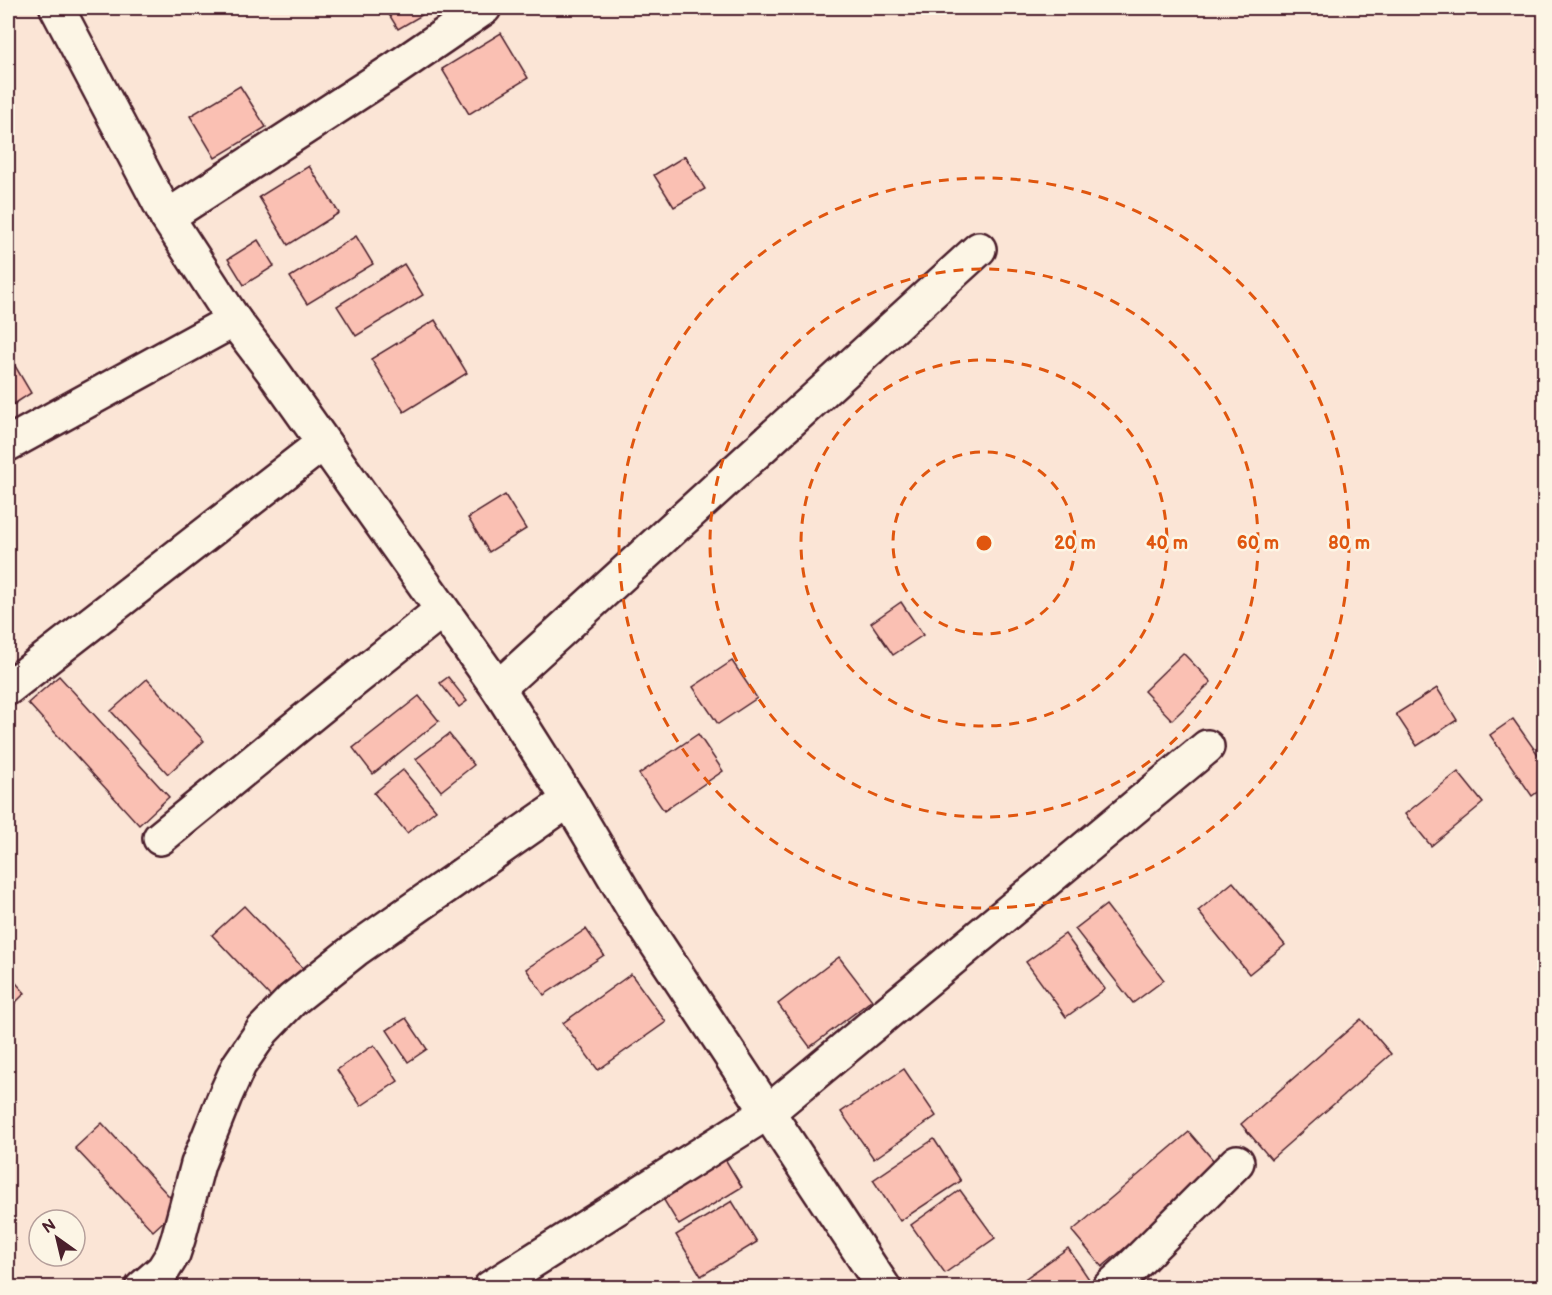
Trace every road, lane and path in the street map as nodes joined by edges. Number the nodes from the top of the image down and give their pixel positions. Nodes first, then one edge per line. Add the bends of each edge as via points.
1 (57, 8) edge
2 (484, 8) edge
3 (166, 217) junction
4 (979, 249) dead end
5 (234, 320) junction
6 (323, 443) junction
7 (8, 444) edge
8 (442, 610) junction
9 (8, 688) edge
10 (498, 688) junction
11 (1207, 747) dead end
12 (568, 800) junction
13 (160, 838) dead end
14 (768, 1112) junction
15 (1237, 1162) dead end
16 (142, 1287) edge
17 (490, 1287) edge
18 (884, 1287) edge
19 (1109, 1287) edge

1 - 3 street
2 - 3 street
3 - 5 street
4 - 10 street
5 - 6 street
5 - 7 street
6 - 8 street
6 - 9 street
8 - 10 street
8 - 13 street
10 - 12 street
11 - 14 street
12 - 14 street via 633,908
12 - 16 street via 356,950 291,1000 263,1030 239,1065 225,1096 198,1164 172,1254 163,1270
14 - 17 street
14 - 18 street
15 - 19 street

